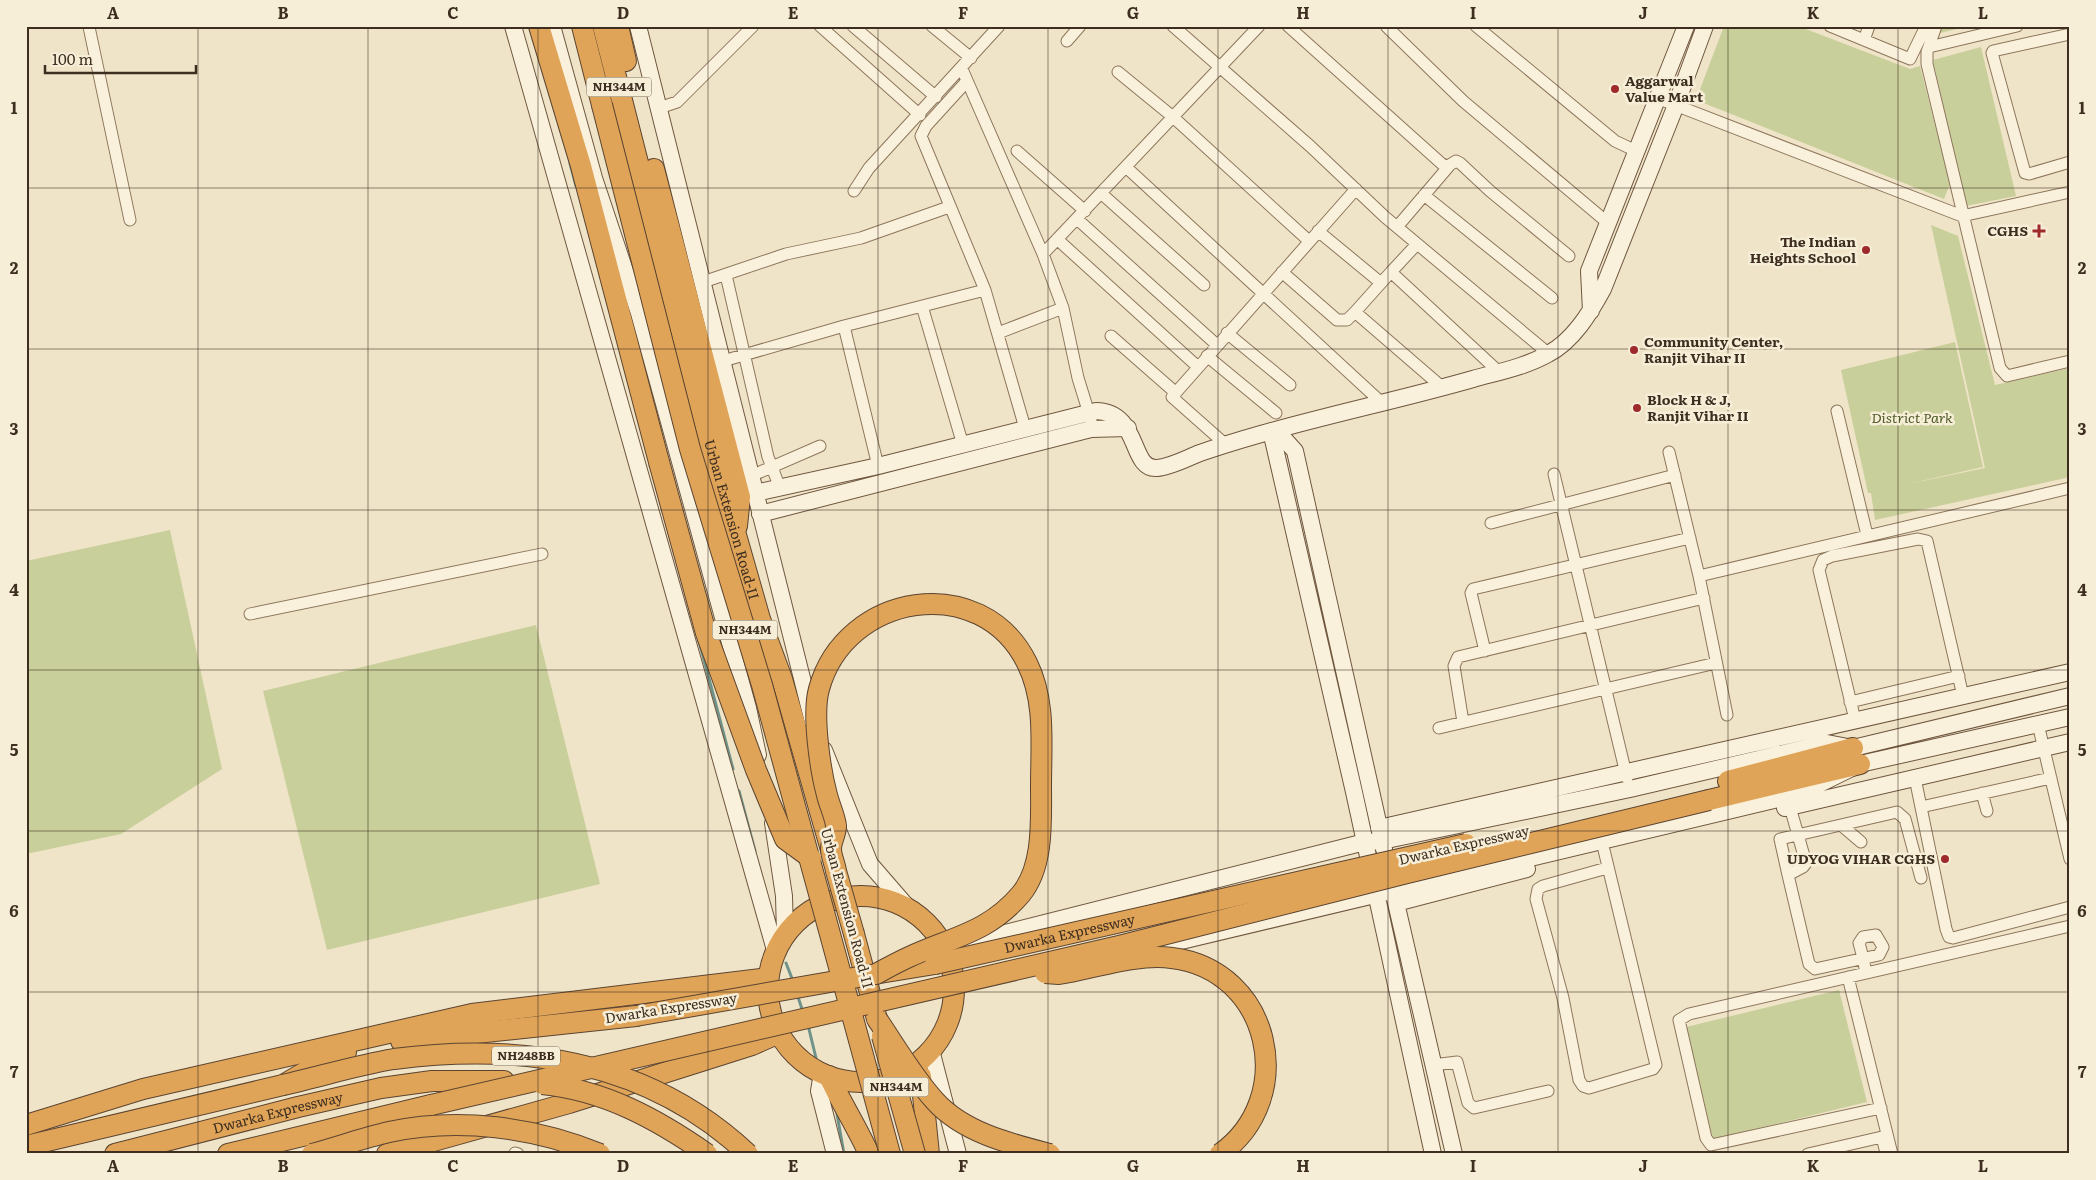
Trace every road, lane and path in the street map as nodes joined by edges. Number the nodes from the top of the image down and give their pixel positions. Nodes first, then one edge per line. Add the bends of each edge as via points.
1 (513, 26) edge
2 (539, 26) edge
3 (552, 26) edge
4 (582, 26) edge
5 (603, 26) edge
6 (618, 26) edge
7 (638, 26) edge
8 (753, 26) edge
9 (820, 26) edge
10 (853, 26) edge
11 (932, 26) edge
12 (999, 26) edge
13 (1080, 26) edge
14 (1173, 26) edge
15 (1259, 26) edge
16 (1288, 26) edge
17 (1386, 26) edge
18 (1476, 26) edge
19 (1686, 26) edge
20 (1705, 26) edge
21 (1830, 26) edge
22 (1869, 26) edge
23 (1926, 26) edge
24 (1936, 26) edge
25 (2017, 26) edge
26 (89, 27) edge
27 (2070, 34) edge
28 (1864, 40) junction
29 (1066, 41) dead end
30 (1928, 47) junction
31 (971, 58) junction
32 (1221, 67) junction
33 (962, 68) junction
34 (1118, 72) dead end
35 (967, 81) junction
36 (936, 97) junction
37 (1657, 98) junction
38 (1676, 105) junction
39 (659, 108) junction
40 (920, 115) junction
41 (1173, 117) junction
42 (1017, 151) dead end
43 (1636, 151) junction
44 (2070, 162) edge
45 (1449, 166) junction
46 (1127, 168) junction
47 (1356, 189) junction
48 (854, 190) dead end
49 (2070, 192) edge
50 (1102, 194) junction
51 (1424, 194) junction
52 (950, 207) junction
53 (1081, 215) junction
54 (1962, 216) junction
55 (130, 220) dead end
56 (1608, 223) junction
57 (1397, 227) junction
58 (1318, 231) junction
59 (1057, 240) junction
60 (1309, 242) junction
61 (1417, 244) junction
62 (1043, 254) junction
63 (1569, 256) dead end
64 (1282, 272) junction
65 (1391, 272) junction
66 (726, 275) junction
67 (703, 282) junction
68 (1381, 283) junction
69 (1204, 285) dead end
70 (985, 290) junction
71 (1264, 294) junction
72 (1552, 298) dead end
73 (922, 306) junction
74 (1062, 308) junction
75 (1590, 311) junction
76 (1355, 312) junction
77 (844, 326) junction
78 (998, 333) junction
79 (1227, 333) junction
80 (1111, 336) dead end
81 (1217, 345) junction
82 (1549, 354) junction
83 (744, 355) junction
84 (1207, 356) junction
85 (723, 361) junction
86 (2070, 361) edge
87 (1198, 367) junction
88 (1498, 371) junction
89 (1290, 385) dead end
90 (1443, 388) junction
91 (1176, 393) junction
92 (1382, 403) junction
93 (1837, 411) dead end
94 (1087, 412) junction
95 (1276, 413) dead end
96 (1026, 428) junction
97 (1094, 428) junction
98 (1128, 428) junction
99 (1271, 431) junction
100 (963, 444) junction
101 (1225, 444) junction
102 (820, 446) dead end
103 (1669, 452) dead end
104 (878, 466) junction
105 (771, 467) junction
106 (1554, 474) dead end
107 (1675, 475) junction
108 (751, 476) junction
109 (780, 488) junction
110 (2070, 488) edge
111 (755, 493) junction
112 (1561, 505) junction
113 (760, 514) junction
114 (1491, 523) dead end
115 (736, 535) junction
116 (1867, 535) junction
117 (1690, 538) junction
118 (542, 554) dead end
119 (1576, 566) junction
120 (1699, 576) junction
121 (1704, 598) junction
122 (250, 614) dead end
123 (1590, 626) junction
124 (1485, 651) junction
125 (1716, 663) junction
126 (2070, 672) edge
127 (1959, 676) junction
128 (1605, 689) junction
129 (1963, 696) junction
130 (2070, 696) edge
131 (1850, 702) junction
132 (1727, 715) dead end
133 (2070, 717) edge
134 (1855, 720) junction
135 (1463, 722) junction
136 (2038, 724) junction
137 (1439, 728) dead end
138 (2070, 742) edge
139 (2044, 748) junction
140 (1857, 756) junction
141 (1625, 771) junction
142 (1915, 778) junction
143 (2050, 778) junction
144 (1372, 788) junction
145 (1630, 789) junction
146 (1354, 792) junction
147 (1709, 793) junction
148 (1982, 793) junction
149 (1790, 807) junction
150 (1920, 807) junction
151 (1987, 811) dead end
152 (1841, 825) junction
153 (1380, 834) junction
154 (1798, 834) junction
155 (1365, 842) junction
156 (1861, 842) dead end
157 (831, 850) junction
158 (1604, 850) junction
159 (811, 858) junction
160 (2070, 859) edge
161 (1607, 868) junction
162 (1788, 875) junction
163 (1921, 878) dead end
164 (1375, 895) junction
165 (1395, 896) junction
166 (2070, 907) edge
167 (909, 909) junction
168 (2070, 926) edge
169 (780, 942) junction
170 (945, 948) junction
171 (1016, 971) junction
172 (1866, 973) junction
173 (876, 974) junction
174 (1848, 977) junction
175 (768, 978) junction
176 (954, 994) junction
177 (877, 1019) junction
178 (778, 1033) junction
179 (926, 1056) junction
180 (1433, 1065) junction
181 (826, 1075) junction
182 (283, 1085) junction
183 (1548, 1091) dead end
184 (1881, 1108) junction
185 (26, 1125) edge
186 (26, 1146) edge
187 (115, 1154) edge
188 (228, 1154) edge
189 (312, 1154) edge
190 (387, 1154) edge
191 (600, 1154) edge
192 (706, 1154) edge
193 (748, 1154) edge
194 (835, 1154) edge
195 (869, 1154) edge
196 (890, 1154) edge
197 (915, 1154) edge
198 (929, 1154) edge
199 (958, 1154) edge
200 (1050, 1154) edge
201 (1220, 1154) edge
202 (1433, 1154) edge
203 (1454, 1154) edge
204 (1808, 1154) edge
205 (1886, 1154) edge
206 (1892, 1154) edge

1 - 169 street via 756,886 770,927
2 - 159 highway, bridge via 581,166 706,633 785,839
3 - 169 street via 594,178 638,313 748,708 775,834 784,896
4 - 159 highway, Urban Extension Road-II / NH344M, bridge via 690,450
5 - 115 highway, Urban Extension Road-II / NH344M
6 - 115 highway via 740,497
7 - 39 street
8 - 39 street via 677,102
9 - 40 street
10 - 36 street
11 - 31 street
12 - 31 street
13 - 29 street
14 - 32 street
15 - 32 street
16 - 45 street via 1435,158
17 - 56 street via 1463,102
18 - 43 street via 1615,141
19 - 37 street
20 - 38 street
21 - 28 street
22 - 28 street
23 - 28 street via 1910,59
24 - 30 street
25 - 30 street
26 - 55 street
27 - 44 street via 1992,52 2024,173
30 - 54 street via 1928,64
31 - 33 street
32 - 41 street
32 - 47 street
33 - 35 street
33 - 36 street
34 - 41 street
35 - 52 street via 926,126 921,136
35 - 62 street
36 - 40 street
37 - 38 street
37 - 43 street
38 - 54 street
38 - 75 street via 1612,269
39 - 67 street
40 - 48 street via 861,178
41 - 46 street
41 - 60 street
42 - 53 street
43 - 56 street
45 - 51 street
45 - 63 street via 1456,161 1460,163
46 - 50 street
46 - 71 street
47 - 57 street
47 - 58 street
49 - 54 street
50 - 53 street
50 - 69 street
51 - 57 street
51 - 72 street
52 - 66 street via 861,238 786,254
52 - 70 street
53 - 59 street
53 - 81 street
54 - 86 street via 2003,373 2011,375
56 - 75 street via 1589,271
57 - 61 street
58 - 60 street
58 - 68 street
59 - 62 street
59 - 87 street
60 - 64 street
61 - 65 street
61 - 82 street
62 - 74 street
64 - 71 street
64 - 76 street via 1337,320 1347,320
65 - 68 street
65 - 88 street
66 - 67 street
66 - 83 street
67 - 85 street
68 - 76 street
70 - 73 street
70 - 78 street
71 - 79 street
71 - 92 street
73 - 77 street
73 - 100 street
74 - 78 street
74 - 94 street
75 - 82 street via 1568,339
76 - 90 street
77 - 83 street
77 - 104 street
78 - 96 street
79 - 81 street
79 - 89 street
80 - 91 street
81 - 84 street
82 - 88 street
83 - 85 street
83 - 105 street
84 - 87 street
84 - 95 street
85 - 108 street
87 - 91 street
88 - 90 street
90 - 92 street
91 - 101 street via 1172,397
92 - 99 street
93 - 116 street
94 - 96 street
94 - 97 street
94 - 98 street via 1109,413
96 - 100 street
97 - 98 street
97 - 113 street
98 - 101 street via 1141,459 1150,467 1164,466
99 - 101 street
99 - 144 street via 1295,451
99 - 146 street
100 - 104 street
102 - 105 street
103 - 107 street
104 - 109 street
105 - 108 street
105 - 109 street
106 - 112 street
107 - 112 street
107 - 117 street
108 - 111 street
109 - 111 street
110 - 116 street
111 - 113 street
112 - 114 street
112 - 119 street
113 - 167 street via 798,657 810,717 870,864
115 - 157 highway, Urban Extension Road-II / NH344M
116 - 120 street
117 - 119 street
117 - 120 street
118 - 122 street
119 - 123 street
119 - 124 street via 1473,589 1470,593
120 - 121 street
121 - 123 street
121 - 125 street
123 - 124 street
123 - 128 street
124 - 135 street via 1461,656 1455,661
125 - 128 street
125 - 132 street
126 - 129 street
127 - 129 street
127 - 131 street
127 - 131 street via 1927,541 1918,539 1832,556 1823,560 1819,570
128 - 135 street
128 - 141 street
129 - 134 street
130 - 140 street
131 - 134 street
133 - 136 street
134 - 141 street
135 - 137 street
136 - 139 street
136 - 140 street
138 - 139 street
139 - 142 street
139 - 143 street
140 - 145 street via 1827,743
140 - 147 highway, Dwarka Expressway
140 - 165 street via 1799,794
141 - 145 street
141 - 153 street
142 - 149 street
142 - 150 street
143 - 148 street
143 - 160 street
144 - 146 street
144 - 153 street
145 - 153 street
146 - 155 street
147 - 171 highway, Dwarka Expressway, bridge
147 - 173 highway, Dwarka Expressway, bridge via 1055,939
148 - 150 street
148 - 151 street
149 - 154 street
149 - 158 street
150 - 166 street via 1949,937
152 - 154 street
152 - 156 street
152 - 163 street via 1897,812 1905,819
153 - 155 street
153 - 165 street
154 - 162 street via 1806,863
154 - 162 street via 1780,839
155 - 164 street
155 - 170 street
157 - 173 highway, bridge via 836,826 826,792 817,730 818,691 827,667 840,647 870,620 906,606 926,603 947,605 970,611 993,623 1012,641 1026,661 1036,684 1040,705 1040,830 1035,865 1023,892 990,922
157 - 177 highway, Urban Extension Road-II / NH344M, bridge
158 - 161 street
158 - 165 street
159 - 196 highway, Urban Extension Road-II / NH344M, bridge
161 - 161 street via 1543,886 1538,889 1536,899 1579,1080 1585,1088 1653,1069 1656,1065
162 - 172 street via 1811,968 1863,959
164 - 165 street
164 - 176 street
164 - 202 street
165 - 180 street
167 - 169 highway via 885,898 858,895 836,898 816,906 798,919
167 - 170 highway via 930,926
168 - 172 street
169 - 175 highway
170 - 176 highway via 952,970
171 - 188 highway, Dwarka Expressway, bridge
171 - 201 highway, bridge via 1059,974 1150,957 1173,958 1212,972 1233,986 1257,1018 1267,1070 1262,1096 1248,1125
172 - 174 street
173 - 182 highway, Dwarka Expressway, bridge via 636,1016 396,1042 336,1054
174 - 184 street
174 - 184 street via 1684,1016 1679,1023 1706,1138 1714,1146
175 - 178 highway via 769,1006
175 - 185 highway via 472,1014 143,1090
176 - 179 highway via 948,1020
177 - 197 highway, Urban Extension Road-II / NH344M, bridge
177 - 200 highway, bridge via 916,1078 955,1118 997,1138
178 - 181 highway via 809,1066
178 - 190 highway via 752,1045 569,1103
179 - 181 highway via 899,1074 875,1081 851,1082
179 - 198 highway
179 - 199 street
180 - 183 street via 1457,1062 1468,1103 1474,1108
180 - 203 street
181 - 194 street via 819,1091
181 - 195 highway via 856,1123
182 - 186 highway, Dwarka Expressway / NH248BB
182 - 193 highway, Dwarka Expressway / NH248BB, bridge via 392,1060 448,1054 515,1054 564,1061 610,1072 655,1088 696,1111
184 - 206 street
187 - 192 highway, Dwarka Expressway / NH248BB, bridge via 381,1088 432,1081 504,1081 558,1086 642,1112
189 - 191 highway, bridge via 390,1132 437,1126 525,1131 571,1142
204 - 205 street via 1882,1137

